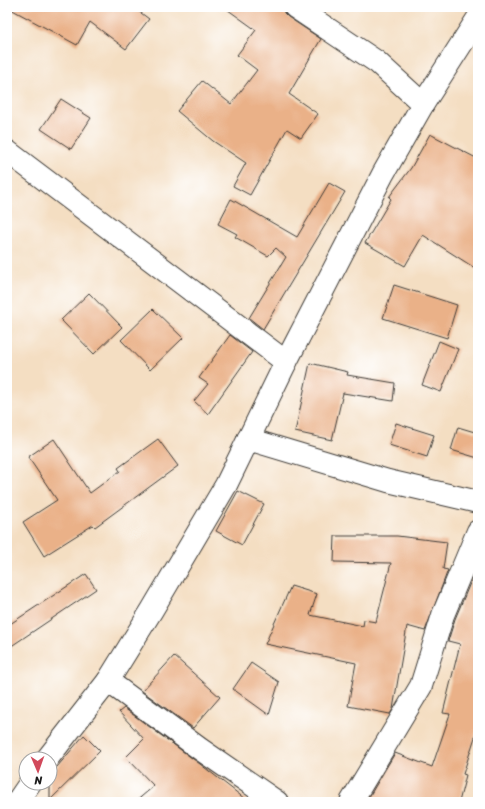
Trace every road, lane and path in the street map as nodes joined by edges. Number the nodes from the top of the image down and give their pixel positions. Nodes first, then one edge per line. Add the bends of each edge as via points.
1 (295, 7) edge
2 (478, 18) edge
3 (423, 104) junction
4 (7, 151) edge
5 (286, 362) junction
6 (248, 439) junction
7 (478, 502) edge
8 (478, 531) edge
9 (108, 681) junction
10 (53, 751) edge
11 (25, 791) edge
12 (17, 802) edge
13 (277, 802) edge
14 (351, 802) edge

1 - 3 street via 377,62
2 - 3 street
3 - 5 street via 383,174
4 - 5 street
5 - 6 street
6 - 7 street via 388,481
6 - 9 street via 222,491
8 - 14 street via 443,615 421,686
9 - 10 street
9 - 13 street via 200,750
11 - 12 street

